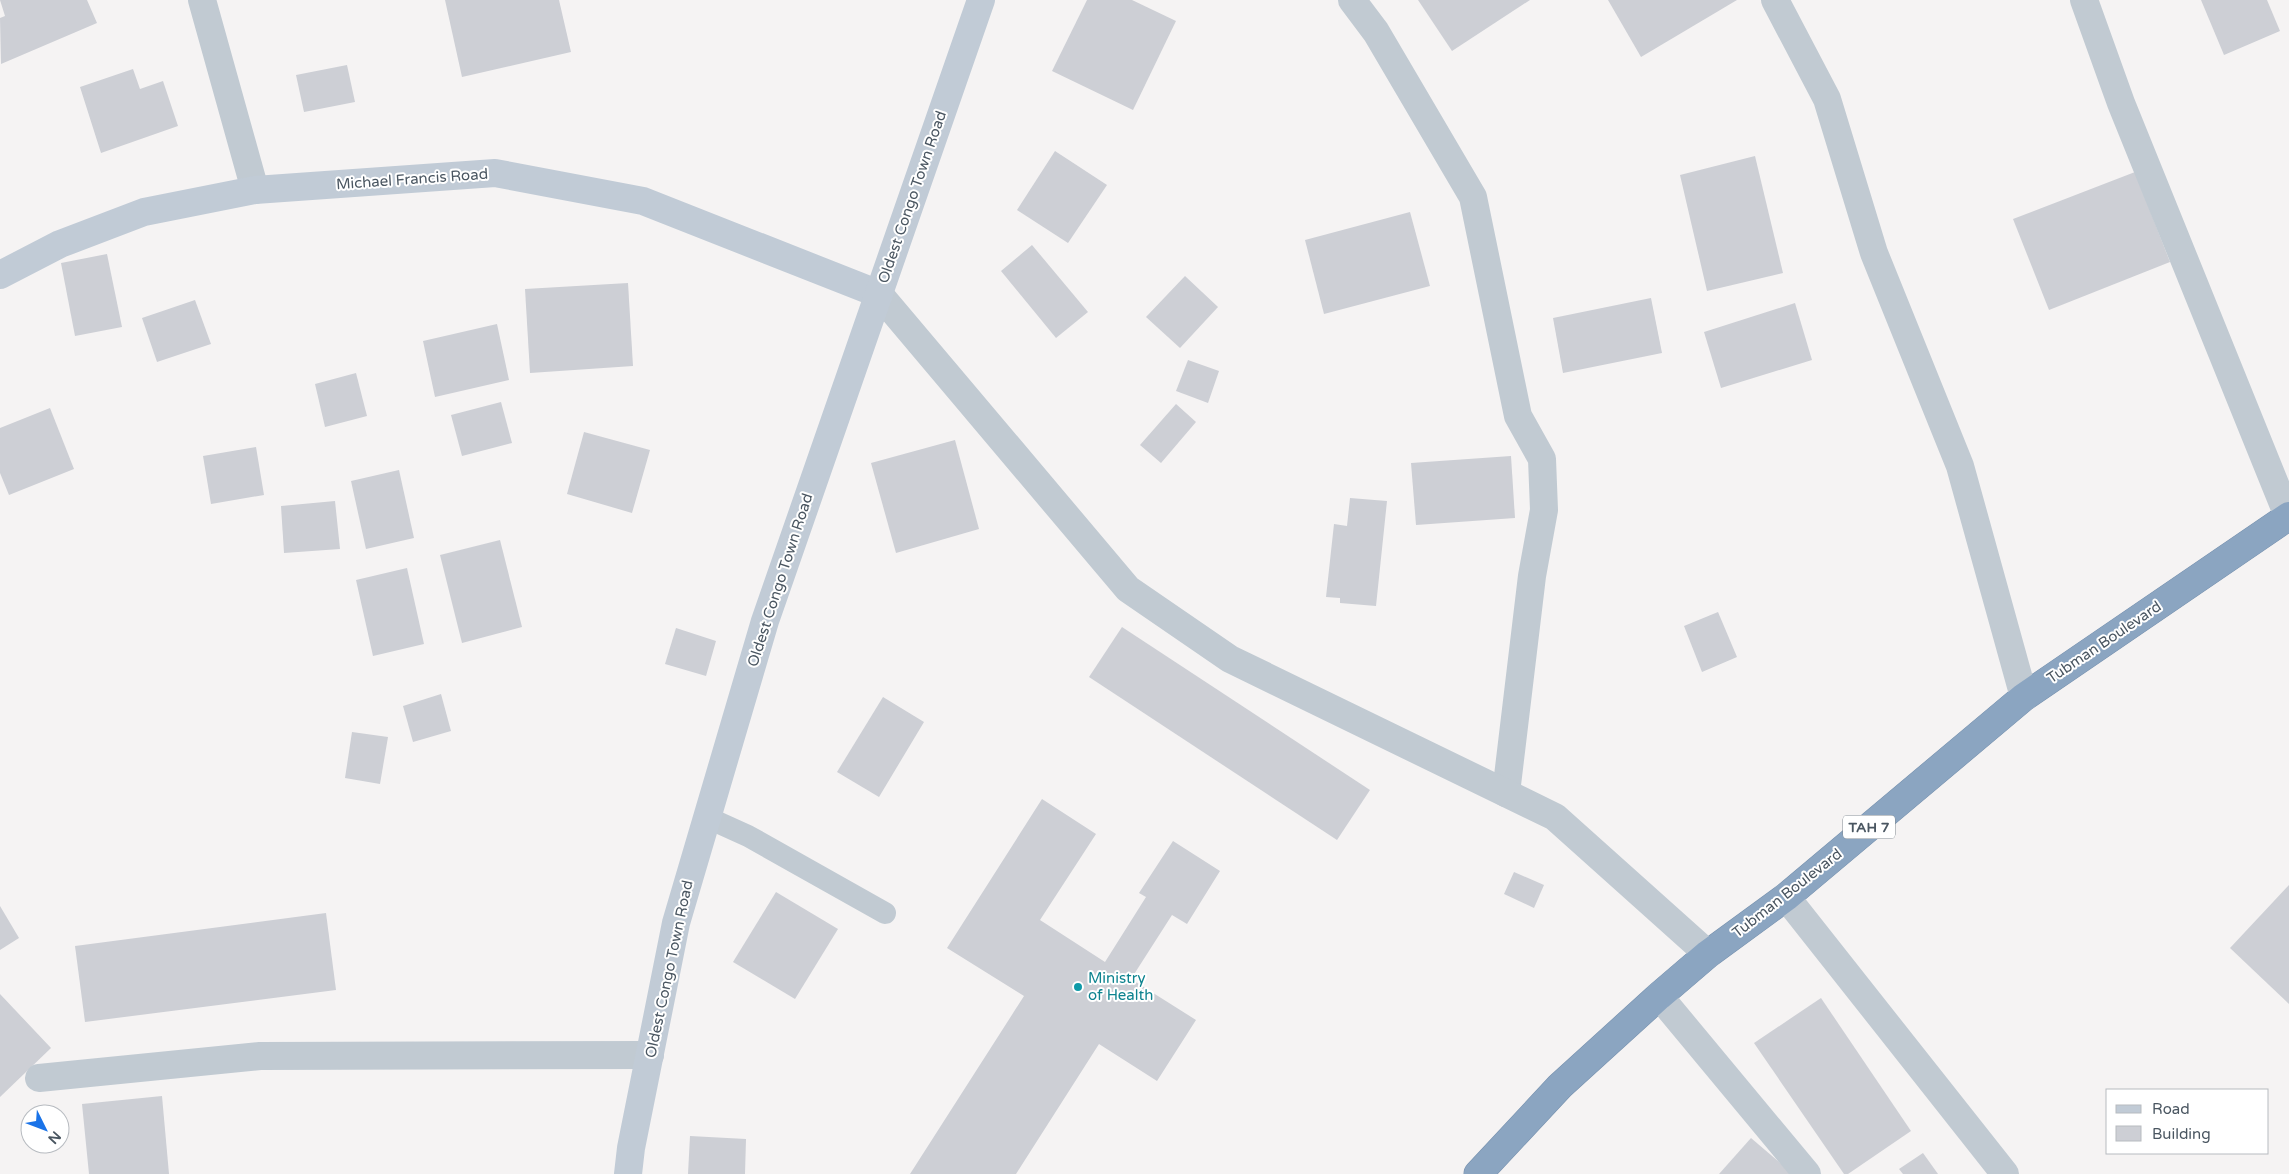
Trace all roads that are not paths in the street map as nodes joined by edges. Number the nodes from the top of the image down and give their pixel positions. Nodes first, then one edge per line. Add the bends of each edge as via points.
1 (202, 0) edge
2 (981, 0) edge
3 (1352, 0) edge
4 (1776, 0) edge
5 (2084, 0) edge
6 (255, 190) junction
7 (0, 275) edge
8 (879, 294) junction
9 (2289, 516) edge
10 (2024, 697) junction
11 (1506, 793) junction
12 (706, 817) junction
13 (1786, 897) junction
14 (885, 913) dead end
15 (1708, 954) junction
16 (1659, 996) junction
17 (650, 1055) junction
18 (39, 1078) dead end
19 (628, 1174) edge
20 (1478, 1174) edge
21 (1807, 1174) edge
22 (2005, 1174) edge

1 - 6 street
2 - 8 street, Oldest Congo Town Road
3 - 11 street via 1376,32 1473,197 1518,416 1542,459 1544,510 1532,576
4 - 10 street via 1827,99 1874,253 1960,466
5 - 9 street via 2121,103
6 - 7 street, Michael Francis Road via 144,212 60,244
6 - 8 street, Michael Francis Road via 495,174 643,201
8 - 11 street via 1128,589 1230,658
8 - 12 street, Oldest Congo Town Road via 765,621
9 - 10 highway, Tubman Boulevard / TAH 7
10 - 13 highway, Tubman Boulevard / TAH 7
11 - 15 street via 1555,818
12 - 14 lane via 748,836
12 - 17 street, Oldest Congo Town Road via 676,923
13 - 15 highway, Tubman Boulevard / TAH 7
13 - 22 street
15 - 16 highway, Tubman Boulevard / TAH 7
16 - 20 highway, Tubman Boulevard / TAH 7 via 1560,1086
16 - 21 street
17 - 18 street via 260,1056
17 - 19 street, Oldest Congo Town Road

